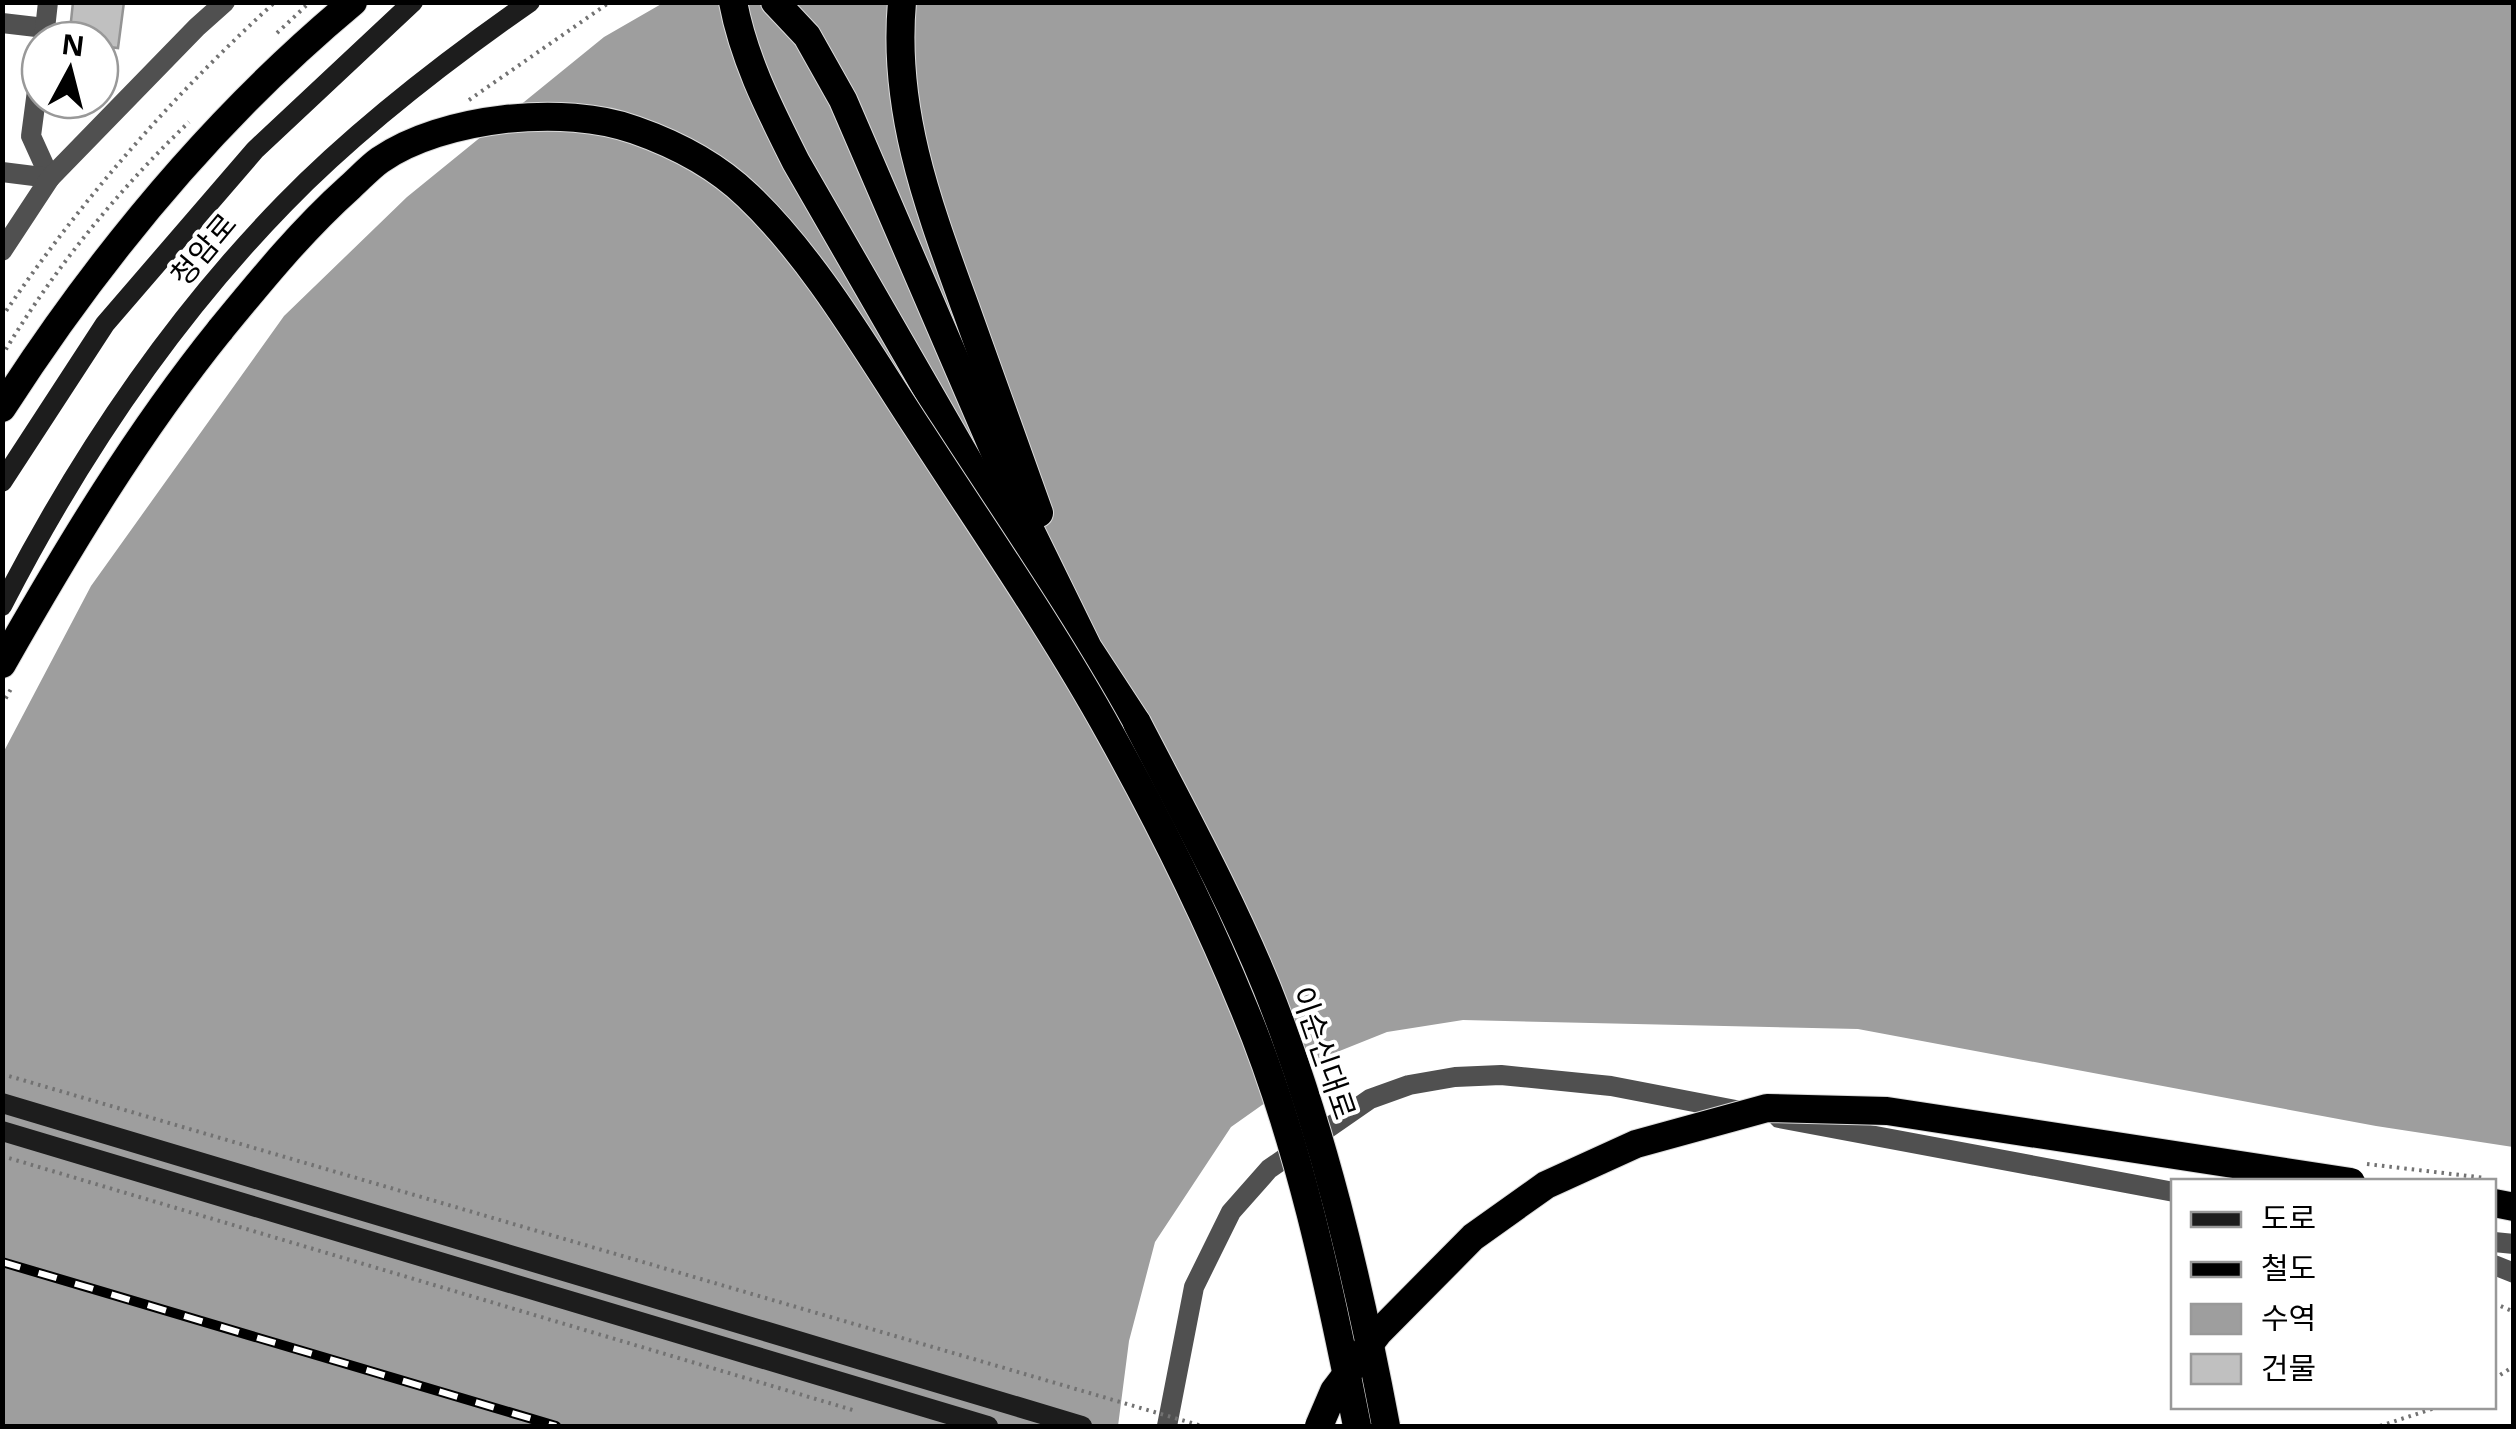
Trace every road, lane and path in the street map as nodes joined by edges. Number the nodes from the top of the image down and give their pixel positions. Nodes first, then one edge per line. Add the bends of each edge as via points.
1 (200, 2) edge
2 (226, 2) edge
3 (276, 2) edge
4 (352, 2) edge
5 (413, 2) edge
6 (530, 2) edge
7 (610, 2) edge
8 (733, 2) edge
9 (775, 2) edge
10 (902, 2) edge
11 (197, 27) junction
12 (466, 102) dead end
13 (33, 120) edge
14 (2, 172) edge
15 (50, 178) junction
16 (2, 251) edge
17 (2, 317) edge
18 (2, 408) edge
19 (2, 482) edge
20 (2, 606) edge
21 (11, 669) edge
22 (2, 705) edge
23 (1137, 723) junction
24 (1108, 729) junction
25 (2, 1074) edge
26 (2, 1102) edge
27 (2, 1132) edge
28 (2, 1156) edge
29 (2331, 1179) edge
30 (2171, 1191) edge
31 (2431, 1409) edge
32 (872, 1415) dead end
33 (988, 1426) edge
34 (1082, 1426) edge
35 (1166, 1426) edge
36 (1202, 1426) edge
37 (1319, 1426) edge
38 (1357, 1426) edge
39 (1386, 1426) edge
40 (2380, 1426) edge

1 - 11 street
2 - 11 street
3 - 17 path via 226,47 89,198
4 - 18 highway via 209,140 83,292
5 - 19 main road, 청암로 via 254,150 105,324
6 - 20 main road, 청암로 via 358,134 231,260 100,433
7 - 12 path
8 - 24 highway, bridge via 740,40 796,162 1016,544
9 - 23 highway via 807,36 843,100 1015,500 1088,648
10 - 23 highway via 904,114 928,199 1039,512
11 - 15 street
13 - 15 street via 31,136
14 - 15 street
15 - 16 street
21 - 22 path
21 - 24 highway, bridge via 50,580 138,442 221,329 318,216 382,159 447,130 517,116 588,119 632,128 694,156 747,195 821,281
23 - 39 highway, 이순신대로, bridge via 1266,986 1297,1070 1329,1173
24 - 38 highway, 이순신대로, bridge via 1244,1009 1330,1292
25 - 36 path, bridge
26 - 34 main road
27 - 33 main road
28 - 32 path
29 - 37 highway, bridge via 1887,1111 1767,1108 1636,1144 1546,1185 1473,1236 1378,1333 1334,1391
30 - 35 street via 1611,1086 1501,1076 1409,1086 1370,1098 1336,1120 1269,1169 1231,1212 1194,1287
31 - 40 path

